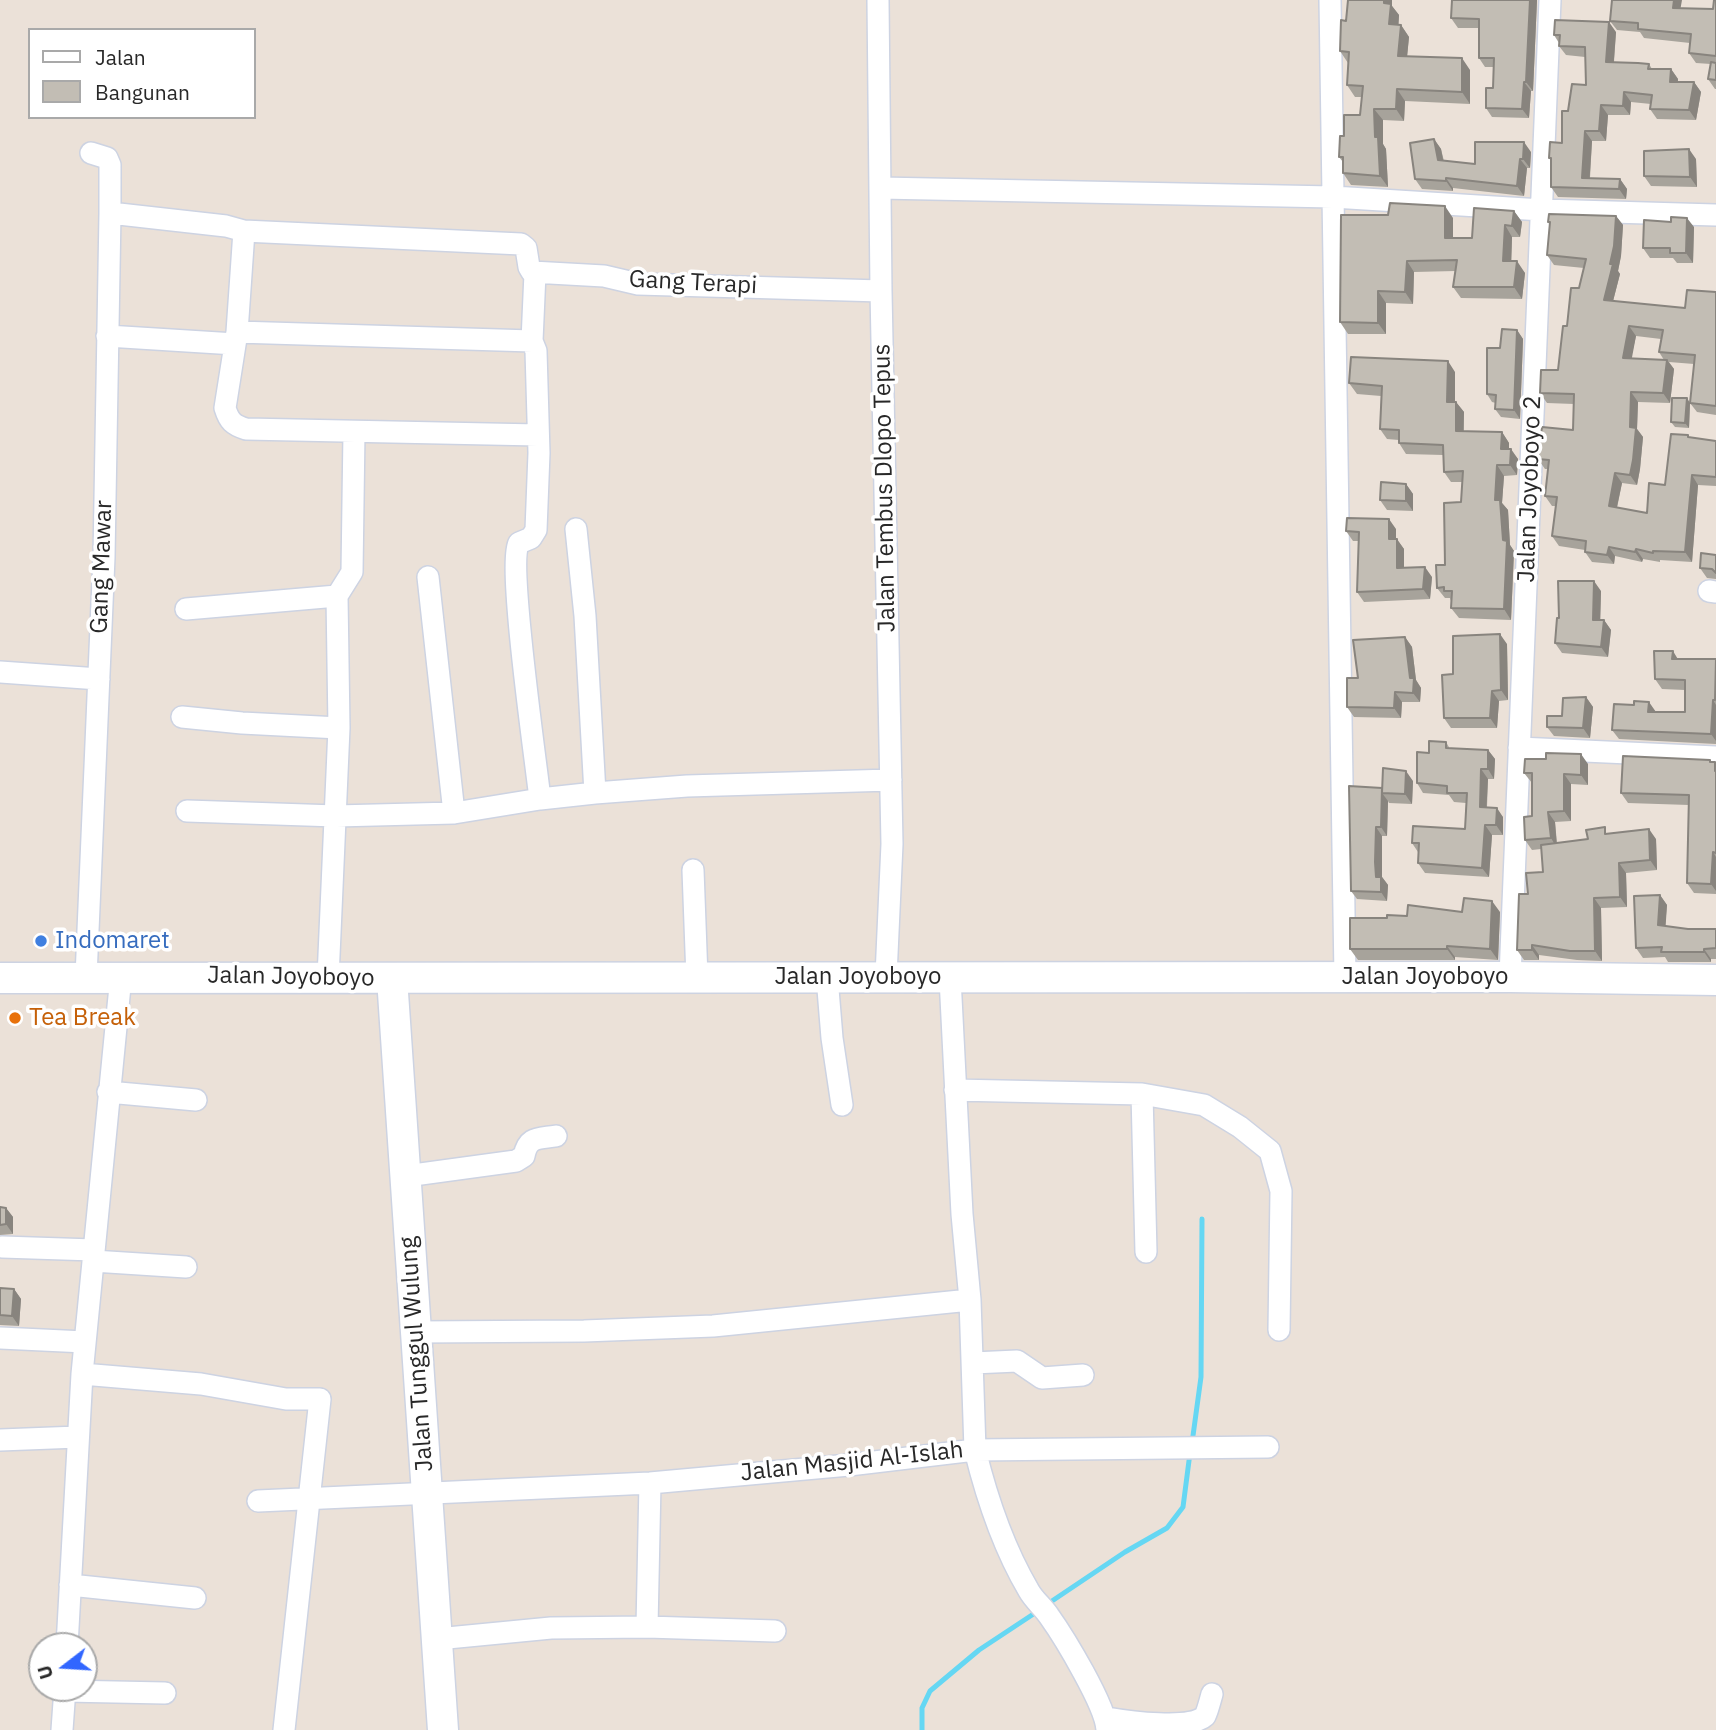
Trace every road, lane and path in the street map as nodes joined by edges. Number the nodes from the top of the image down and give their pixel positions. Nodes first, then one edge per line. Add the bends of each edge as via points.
1 (878, 0) edge
2 (1330, 0) edge
3 (1550, 0) edge
4 (99, 156) dead end
5 (880, 188) junction
6 (1333, 197) junction
7 (1542, 210) junction
8 (110, 213) junction
9 (1716, 215) edge
10 (244, 231) junction
11 (534, 273) junction
12 (881, 291) junction
13 (107, 336) junction
14 (236, 338) junction
15 (532, 341) junction
16 (354, 432) junction
17 (538, 435) junction
18 (576, 529) dead end
19 (428, 578) dead end
20 (337, 596) junction
21 (186, 609) dead end
22 (0, 672) edge
23 (99, 679) junction
24 (182, 717) dead end
25 (339, 728) junction
26 (1520, 748) junction
27 (1716, 757) edge
28 (891, 780) junction
29 (595, 793) junction
30 (540, 799) junction
31 (187, 811) dead end
32 (454, 813) junction
33 (336, 816) junction
34 (693, 870) dead end
35 (121, 976) junction
36 (886, 976) junction
37 (86, 977) junction
38 (827, 977) junction
39 (1345, 977) junction
40 (1510, 977) junction
41 (0, 978) edge
42 (328, 978) junction
43 (392, 978) junction
44 (697, 978) junction
45 (950, 978) junction
46 (1716, 980) edge
47 (956, 1090) junction
48 (108, 1092) junction
49 (1142, 1094) junction
50 (196, 1100) dead end
51 (842, 1105) dead end
52 (556, 1136) dead end
53 (406, 1176) junction
54 (2, 1247) dead end
55 (1146, 1252) dead end
56 (93, 1255) junction
57 (186, 1267) dead end
58 (970, 1300) junction
59 (1279, 1330) dead end
60 (415, 1332) junction
61 (0, 1338) edge
62 (85, 1342) junction
63 (973, 1363) junction
64 (82, 1374) junction
65 (1083, 1375) dead end
66 (78, 1437) junction
67 (0, 1440) edge
68 (1268, 1447) dead end
69 (975, 1450) junction
70 (650, 1483) junction
71 (426, 1494) junction
72 (310, 1499) junction
73 (258, 1502) dead end
74 (70, 1585) junction
75 (195, 1598) dead end
76 (647, 1627) junction
77 (775, 1631) dead end
78 (68, 1632) edge
79 (437, 1639) junction
80 (98, 1690) edge
81 (165, 1693) dead end
82 (1212, 1694) dead end
83 (64, 1702) edge
84 (1107, 1724) edge
85 (62, 1730) edge
86 (284, 1730) edge
87 (443, 1730) edge

1 - 5 street, Jalan Tembus Dlopo Tepus
2 - 6 street
3 - 7 street, Jalan Joyoboyo 2
4 - 8 street, Gang Mawar via 110,165
5 - 6 street
5 - 12 street, Jalan Tembus Dlopo Tepus
6 - 7 street
6 - 39 street
7 - 9 street
7 - 26 street, Jalan Joyoboyo 2
8 - 10 street
8 - 13 street, Gang Mawar
10 - 11 street via 522,244
10 - 14 street
11 - 12 street, Gang Terapi via 604,276 651,285
11 - 15 street
12 - 28 street, Jalan Tembus Dlopo Tepus
13 - 14 street
13 - 23 street, Gang Mawar
14 - 15 street
14 - 16 street via 225,408 234,425
15 - 17 street
16 - 17 street
16 - 20 street via 352,572
17 - 30 street via 536,530 519,543 516,552
18 - 29 street
19 - 32 street
20 - 21 street
20 - 25 street
22 - 23 street
23 - 37 street, Gang Mawar
24 - 25 street
25 - 33 street
26 - 27 street
26 - 40 street, Jalan Joyoboyo 2
28 - 29 street
28 - 36 street, Jalan Tembus Dlopo Tepus
29 - 30 street
30 - 32 street
31 - 33 street
32 - 33 street
33 - 42 street
34 - 44 street
35 - 37 main road, Jalan Joyoboyo
35 - 42 main road, Jalan Joyoboyo
35 - 48 street
36 - 38 main road, Jalan Joyoboyo
36 - 45 main road, Jalan Joyoboyo
37 - 41 main road, Jalan Joyoboyo
38 - 44 main road, Jalan Joyoboyo
38 - 51 street
39 - 40 main road, Jalan Joyoboyo
39 - 45 main road, Jalan Joyoboyo
40 - 46 main road, Jalan Joyoboyo
42 - 43 main road, Jalan Joyoboyo
43 - 44 main road, Jalan Joyoboyo
43 - 53 main road, Jalan Tunggul Wulung
45 - 47 street, Jalan Masjid Al-Islah
47 - 49 street
47 - 58 street, Jalan Masjid Al-Islah
48 - 50 street
48 - 56 street
49 - 55 street
49 - 59 street via 1204,1105 1270,1151 1281,1191
52 - 53 street via 530,1141 524,1156 516,1161
53 - 60 main road, Jalan Tunggul Wulung
54 - 56 street
56 - 57 street
56 - 62 street
58 - 60 street via 713,1326
58 - 63 street, Jalan Masjid Al-Islah
60 - 71 main road, Jalan Tunggul Wulung
61 - 62 street
62 - 64 street
63 - 65 street via 1017,1360 1042,1378
63 - 69 street, Jalan Masjid Al-Islah
64 - 66 street
64 - 72 street via 201,1384 286,1399 320,1399
66 - 67 street
66 - 74 street
68 - 69 street
69 - 70 street, Jalan Masjid Al-Islah
69 - 84 street via 985,1493 1005,1543
70 - 71 street, Jalan Masjid Al-Islah
70 - 76 street
71 - 72 street, Jalan Masjid Al-Islah
71 - 79 main road, Jalan Tunggul Wulung
72 - 73 street, Jalan Masjid Al-Islah
72 - 86 street
74 - 75 street
74 - 78 street
76 - 77 street
76 - 79 street via 551,1628
79 - 87 main road, Jalan Tunggul Wulung
80 - 81 street
82 - 84 street via 1205,1717 1192,1727
83 - 85 street

